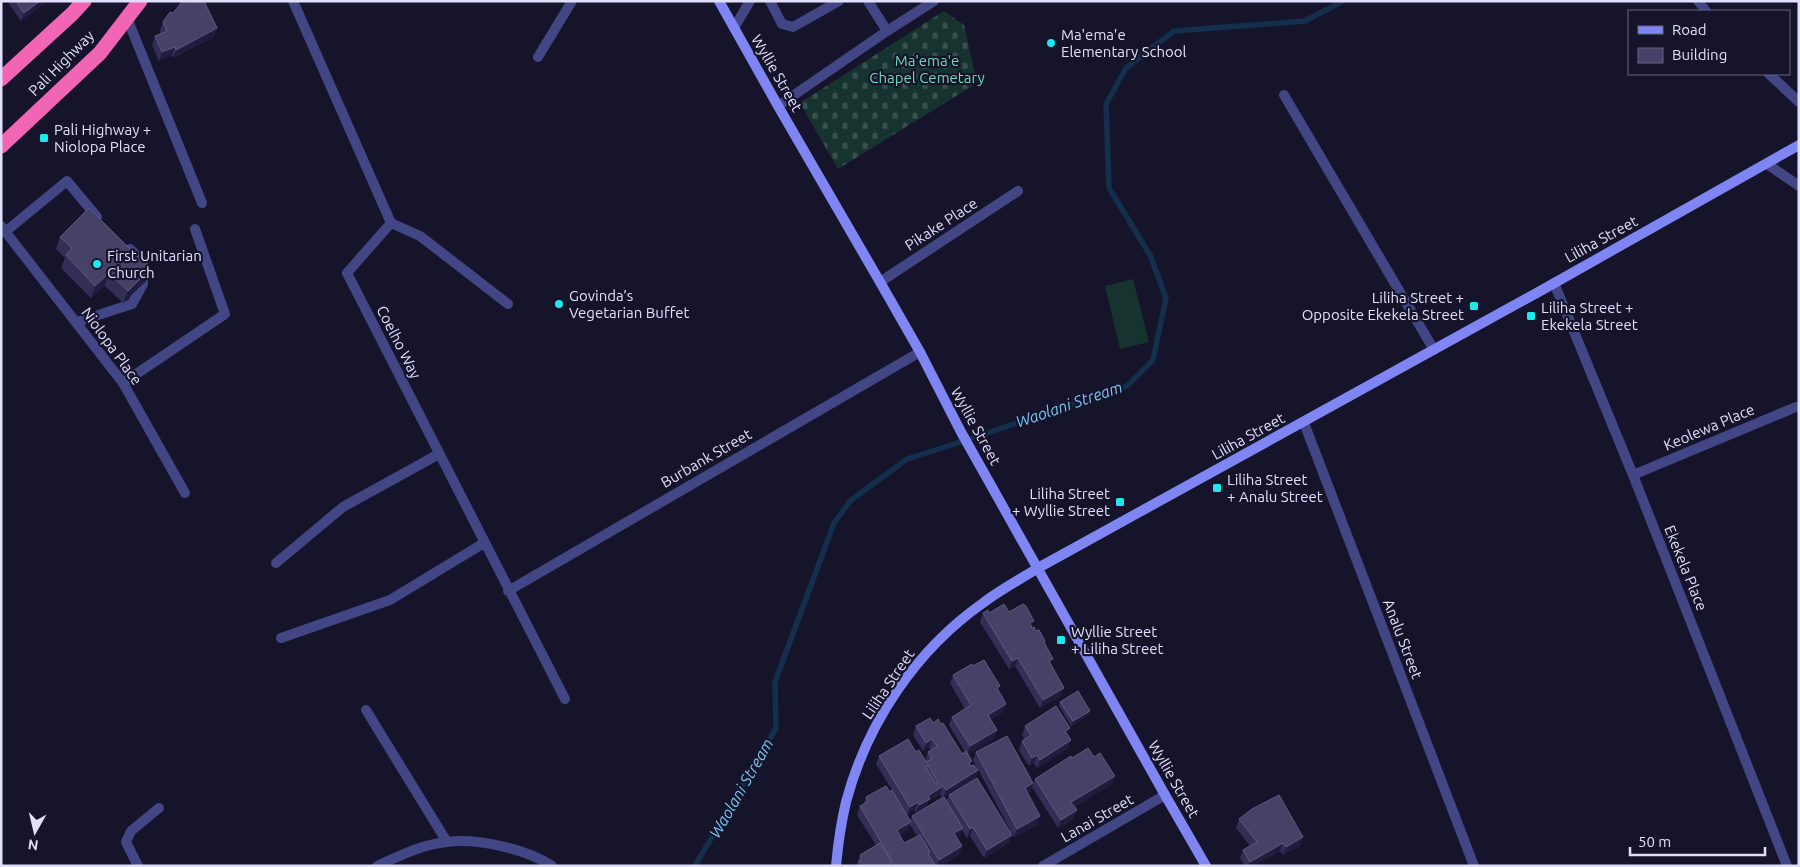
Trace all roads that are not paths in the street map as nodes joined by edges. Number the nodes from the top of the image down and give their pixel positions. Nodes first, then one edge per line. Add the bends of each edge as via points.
1 (84, 1) edge
2 (140, 1) edge
3 (293, 1) edge
4 (572, 1) edge
5 (719, 1) edge
6 (750, 1) edge
7 (770, 1) edge
8 (839, 1) edge
9 (868, 1) edge
10 (934, 1) edge
11 (127, 18) junction
12 (734, 28) junction
13 (887, 31) junction
14 (538, 57) dead end
15 (1770, 75) edge
16 (1, 79) edge
17 (1284, 95) dead end
18 (1799, 102) edge
19 (778, 106) junction
20 (1799, 145) edge
21 (1, 146) edge
22 (1767, 164) junction
23 (1799, 186) edge
24 (1018, 191) dead end
25 (202, 203) dead end
26 (99, 220) edge
27 (391, 223) junction
28 (3, 229) edge
29 (195, 229) dead end
30 (123, 242) edge
31 (880, 282) junction
32 (1554, 283) junction
33 (508, 304) dead end
34 (77, 322) junction
35 (1434, 350) junction
36 (920, 352) junction
37 (123, 384) junction
38 (1796, 407) dead end
39 (1304, 423) junction
40 (439, 454) junction
41 (1634, 475) junction
42 (185, 493) dead end
43 (484, 543) junction
44 (276, 563) dead end
45 (1038, 568) junction
46 (508, 591) junction
47 (281, 638) dead end
48 (565, 699) dead end
49 (366, 710) dead end
50 (1165, 795) junction
51 (159, 808) dead end
52 (446, 842) junction
53 (138, 866) edge
54 (377, 866) edge
55 (552, 866) edge
56 (836, 866) edge
57 (1043, 866) edge
58 (1206, 866) edge
59 (1474, 866) edge
60 (1788, 866) edge

1 - 16 highway, Pali Highway
2 - 11 highway, Pali Highway
3 - 27 street
4 - 14 street
5 - 12 street, Wyllie Street
6 - 12 street
7 - 8 street via 782,24 793,27
9 - 13 street
10 - 13 street
11 - 21 highway, Pali Highway via 100,53
11 - 25 street
12 - 19 street, Wyllie Street
13 - 19 street
15 - 18 street
17 - 35 street
19 - 31 street, Wyllie Street
20 - 22 street, Liliha Street
22 - 23 street
22 - 32 street, Liliha Street
24 - 31 street, Pikake Place
26 - 28 street via 68,181
27 - 33 street via 420,236
27 - 40 street, Coelho Way via 347,273
28 - 34 street, Niolopa Place
29 - 37 street via 225,314
30 - 34 street via 143,262 143,284 132,304
31 - 36 street, Wyllie Street
32 - 35 street, Liliha Street
32 - 41 street, Ekekela Place
34 - 37 street, Niolopa Place
35 - 39 street, Liliha Street
36 - 45 street, Wyllie Street
36 - 46 street, Burbank Street
37 - 42 street, Niolopa Place
38 - 41 street, Keolewa Place
39 - 45 street, Liliha Street
39 - 59 street, Analu Street
40 - 43 street, Coelho Way
40 - 44 street via 344,508
41 - 60 street, Ekekela Place
43 - 46 street, Coelho Way
43 - 47 street via 390,600
45 - 50 street, Wyllie Street
45 - 56 street, Liliha Street via 982,603 931,647 908,675 863,751 846,803
46 - 48 street, Coelho Way
49 - 52 street
50 - 57 street, Lanai Street
50 - 58 street, Wyllie Street
51 - 53 street via 131,831 126,842
52 - 54 street
52 - 55 street via 505,846

